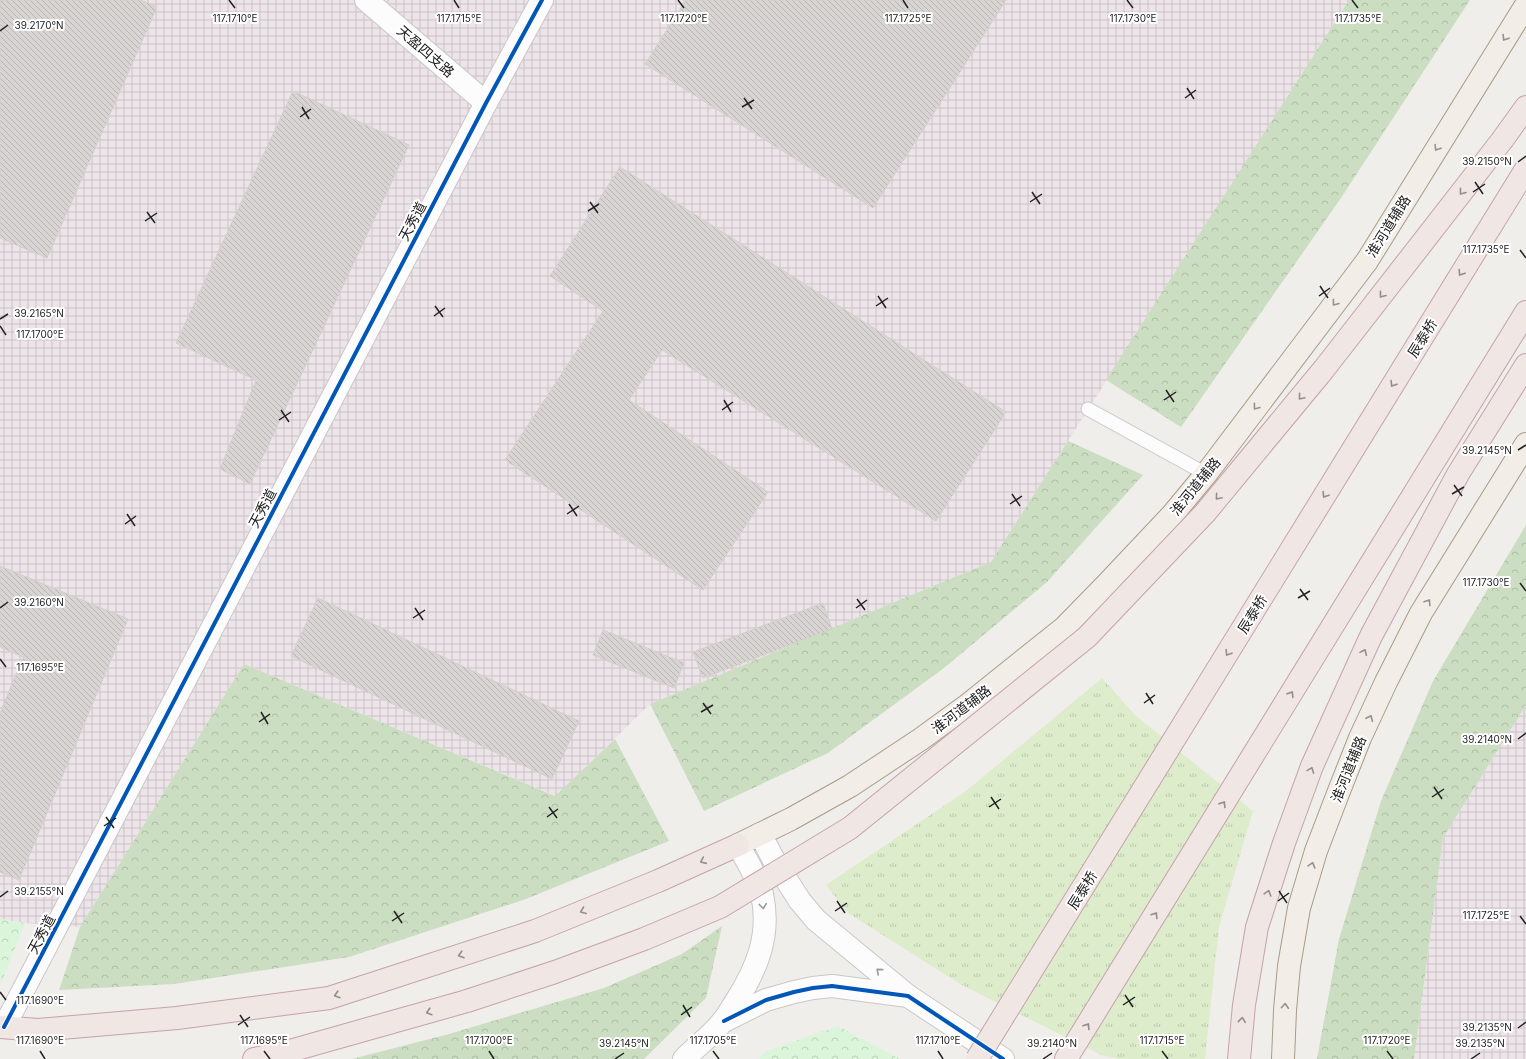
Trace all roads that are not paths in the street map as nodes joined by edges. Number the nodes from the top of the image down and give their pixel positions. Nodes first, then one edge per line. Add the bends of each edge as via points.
1 (366, 0) edge
2 (542, 0) edge
3 (1526, 4) edge
4 (486, 103) junction
5 (1526, 107) edge
6 (1526, 169) edge
7 (1526, 312) edge
8 (1526, 365) edge
9 (1088, 409) dead end
10 (1526, 444) edge
11 (1206, 474) junction
12 (760, 834) junction
13 (738, 845) junction
14 (908, 996) junction
15 (724, 1021) junction
16 (2, 1027) edge
17 (254, 1059) edge
18 (684, 1059) edge
19 (977, 1059) edge
20 (1003, 1059) edge
21 (1066, 1059) edge
22 (1239, 1059) edge
23 (1283, 1059) edge

1 - 4 street, 天盈四支路
2 - 4 street, 天秀道
3 -> 11 main road, 淮河道辅路 via 1367,261
4 - 16 street, 天秀道
5 -> 17 highway, bridge via 1324,369 1194,524 1086,637 850,828 720,907 644,940 467,1001
6 -> 19 highway, 辰泰桥, bridge
21 -> 7 highway
22 -> 8 highway via 1244,1004 1257,928 1312,766 1371,636 1458,474
9 - 11 lane
23 -> 10 main road, 淮河道辅路 via 1289,966 1299,908 1316,851 1339,791 1360,738 1421,613
11 - 12 main road, 淮河道辅路 via 1172,515 1065,627 965,707 920,739 850,786
12 - 13 main road, 淮河道辅路
14 -> 12 street via 816,920 800,901
13 -> 15 street via 753,871 761,893 764,930 762,946 749,982
13 -> 16 highway via 535,931 330,998 177,1018 38,1030
14 - 15 street via 832,986 813,988 766,1000
14 - 20 street
15 - 18 street

